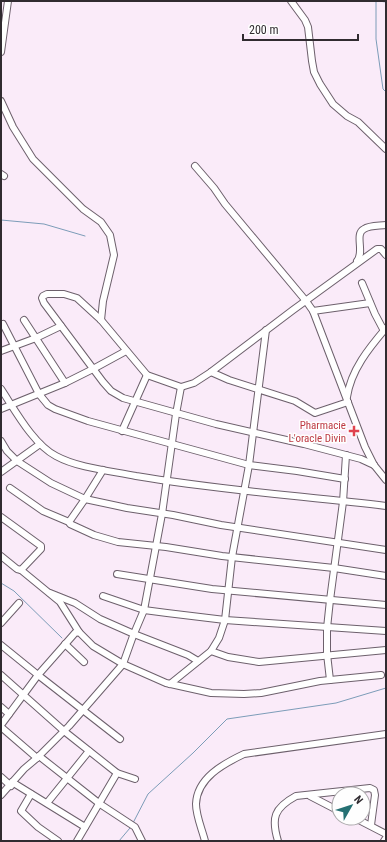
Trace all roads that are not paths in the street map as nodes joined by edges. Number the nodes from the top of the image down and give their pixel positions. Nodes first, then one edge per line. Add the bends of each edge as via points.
1 (8, 1) edge
2 (291, 1) edge
3 (2, 41) edge
4 (1, 52) edge
5 (1, 101) edge
6 (386, 148) edge
7 (195, 166) dead end
8 (386, 225) edge
9 (386, 255) edge
10 (355, 264) junction
11 (362, 284) dead end
12 (306, 301) junction
13 (370, 303) junction
14 (313, 311) junction
15 (24, 320) dead end
16 (101, 320) junction
17 (3, 324) dead end
18 (61, 326) junction
19 (266, 330) junction
20 (385, 330) edge
21 (36, 338) junction
22 (14, 346) junction
23 (1, 351) edge
24 (126, 351) junction
25 (93, 370) junction
26 (211, 372) junction
27 (147, 375) junction
28 (64, 383) junction
29 (181, 387) junction
30 (1, 389) edge
31 (258, 389) junction
32 (38, 394) junction
33 (348, 401) junction
34 (136, 402) junction
35 (12, 406) junction
36 (1, 409) edge
37 (176, 414) junction
38 (122, 431) junction
39 (253, 433) junction
40 (1, 441) edge
41 (40, 444) junction
42 (172, 444) junction
43 (346, 455) junction
44 (17, 461) junction
45 (249, 465) junction
46 (374, 465) junction
47 (103, 470) junction
48 (1, 472) edge
49 (345, 479) junction
50 (386, 480) edge
51 (167, 481) junction
52 (10, 488) dead end
53 (245, 490) junction
54 (86, 499) junction
55 (342, 502) junction
56 (386, 506) edge
57 (162, 514) junction
58 (1, 516) edge
59 (69, 522) junction
60 (238, 527) junction
61 (338, 543) junction
62 (156, 546) junction
63 (386, 550) edge
64 (1, 556) edge
65 (232, 557) junction
66 (334, 568) junction
67 (21, 570) junction
68 (117, 574) dead end
69 (386, 576) edge
70 (151, 579) junction
71 (229, 590) junction
72 (50, 593) junction
73 (103, 596) dead end
74 (330, 600) junction
75 (19, 603) dead end
76 (386, 605) edge
77 (144, 610) junction
78 (225, 620) junction
79 (1, 623) edge
80 (328, 628) junction
81 (386, 631) edge
82 (79, 632) junction
83 (134, 634) junction
84 (65, 644) junction
85 (1, 645) edge
86 (210, 650) junction
87 (386, 650) edge
88 (327, 656) junction
89 (198, 661) junction
90 (84, 662) dead end
91 (123, 664) junction
92 (1, 675) edge
93 (381, 675) dead end
94 (38, 676) junction
95 (330, 680) junction
96 (170, 684) junction
97 (24, 695) junction
98 (1, 707) edge
99 (82, 711) junction
100 (9, 714) junction
101 (1, 726) edge
102 (64, 731) junction
103 (386, 734) edge
104 (120, 739) dead end
105 (89, 751) junction
106 (38, 757) junction
107 (117, 773) junction
108 (1, 778) edge
109 (66, 778) junction
110 (135, 780) dead end
111 (11, 784) junction
112 (371, 788) edge
113 (331, 793) edge
114 (31, 794) junction
115 (1, 795) edge
116 (310, 795) junction
117 (47, 803) junction
118 (100, 804) junction
119 (331, 807) edge
120 (371, 825) joint
121 (85, 827) junction
122 (386, 834) edge
123 (386, 838) edge
124 (58, 841) edge
125 (76, 841) edge
126 (142, 841) edge
127 (205, 841) edge
128 (278, 841) edge
129 (384, 841) edge

1 - 3 street
2 - 6 street via 308,27 314,72 320,84 333,104 358,122
3 - 4 street
5 - 16 street via 33,159 83,209 101,222 110,235 114,255
7 - 12 street
8 - 10 street via 368,227 361,231 361,254
9 - 10 street via 379,248
10 - 12 street
11 - 13 street
12 - 14 street
12 - 19 street
13 - 14 street
13 - 20 street
14 - 33 street
15 - 21 street
16 - 18 street via 72,295 45,294 42,300
16 - 24 street
17 - 22 street
18 - 21 street
18 - 25 street
19 - 26 street
19 - 31 street
20 - 33 street via 352,375
21 - 22 street
21 - 28 street
22 - 23 street
22 - 32 street
24 - 25 street
24 - 27 street
25 - 28 street
25 - 34 street via 111,391
26 - 29 street via 194,383
26 - 31 street
27 - 29 street
27 - 34 street
28 - 32 street
29 - 37 street
30 - 35 street
31 - 33 street via 295,401 315,413
31 - 39 street
32 - 35 street
32 - 38 street via 48,405 67,414
33 - 46 street
34 - 37 street
34 - 38 street
35 - 36 street
35 - 41 street
37 - 39 street
37 - 42 street
38 - 42 street
39 - 43 street
39 - 45 street
40 - 44 street
41 - 44 street
41 - 47 street via 56,457 68,462
42 - 45 street
42 - 51 street
43 - 46 street
43 - 49 street
44 - 48 street
44 - 54 street
45 - 49 street
45 - 53 street
46 - 50 street
47 - 51 street
47 - 54 street
49 - 55 street
51 - 53 street
51 - 57 street
52 - 59 street via 44,512
53 - 55 street
53 - 60 street
54 - 57 street
54 - 59 street
55 - 56 street
55 - 61 street
57 - 60 street
57 - 62 street
58 - 67 street via 41,546
59 - 62 street via 94,535 118,542
60 - 61 street
60 - 65 street
61 - 63 street
61 - 66 street
62 - 65 street
62 - 70 street
64 - 67 street
65 - 66 street
65 - 71 street
66 - 69 street
66 - 74 street
67 - 72 street
68 - 70 street
70 - 71 street
70 - 77 street
71 - 74 street
71 - 78 street
72 - 82 street via 60,602
72 - 83 street via 75,602 100,619
73 - 77 street
74 - 76 street
74 - 80 street
75 - 79 street
77 - 78 street
77 - 83 street
78 - 80 street
78 - 86 street via 219,638
80 - 81 street
80 - 88 street
82 - 84 street
82 - 91 street via 93,646
83 - 89 street
83 - 91 street
84 - 90 street
84 - 94 street
85 - 94 street
86 - 88 street via 228,657 259,662
86 - 89 street
87 - 88 street
88 - 95 street
89 - 96 street
91 - 96 street
91 - 99 street
92 - 97 street
93 - 95 street
94 - 97 street
94 - 99 street
95 - 96 street via 244,694 211,693
97 - 100 street
97 - 102 street
98 - 100 street
99 - 102 street
99 - 104 street
100 - 101 street
101 - 106 street
102 - 105 street
102 - 106 street
103 - 127 street via 244,754 229,762 209,776 198,793 196,804
105 - 107 street
105 - 109 street
106 - 109 street
106 - 111 street
107 - 110 street
107 - 118 street
108 - 111 street
109 - 117 street
109 - 118 street
111 - 114 street
111 - 115 street
112 - 120 street via 375,795
113 - 116 street
114 - 117 street
114 - 124 street via 21,811
116 - 119 street
116 - 128 street via 296,796 281,806 274,822
117 - 121 street
118 - 121 street
118 - 126 street via 135,827
120 - 122 street
121 - 125 street
123 - 129 street

